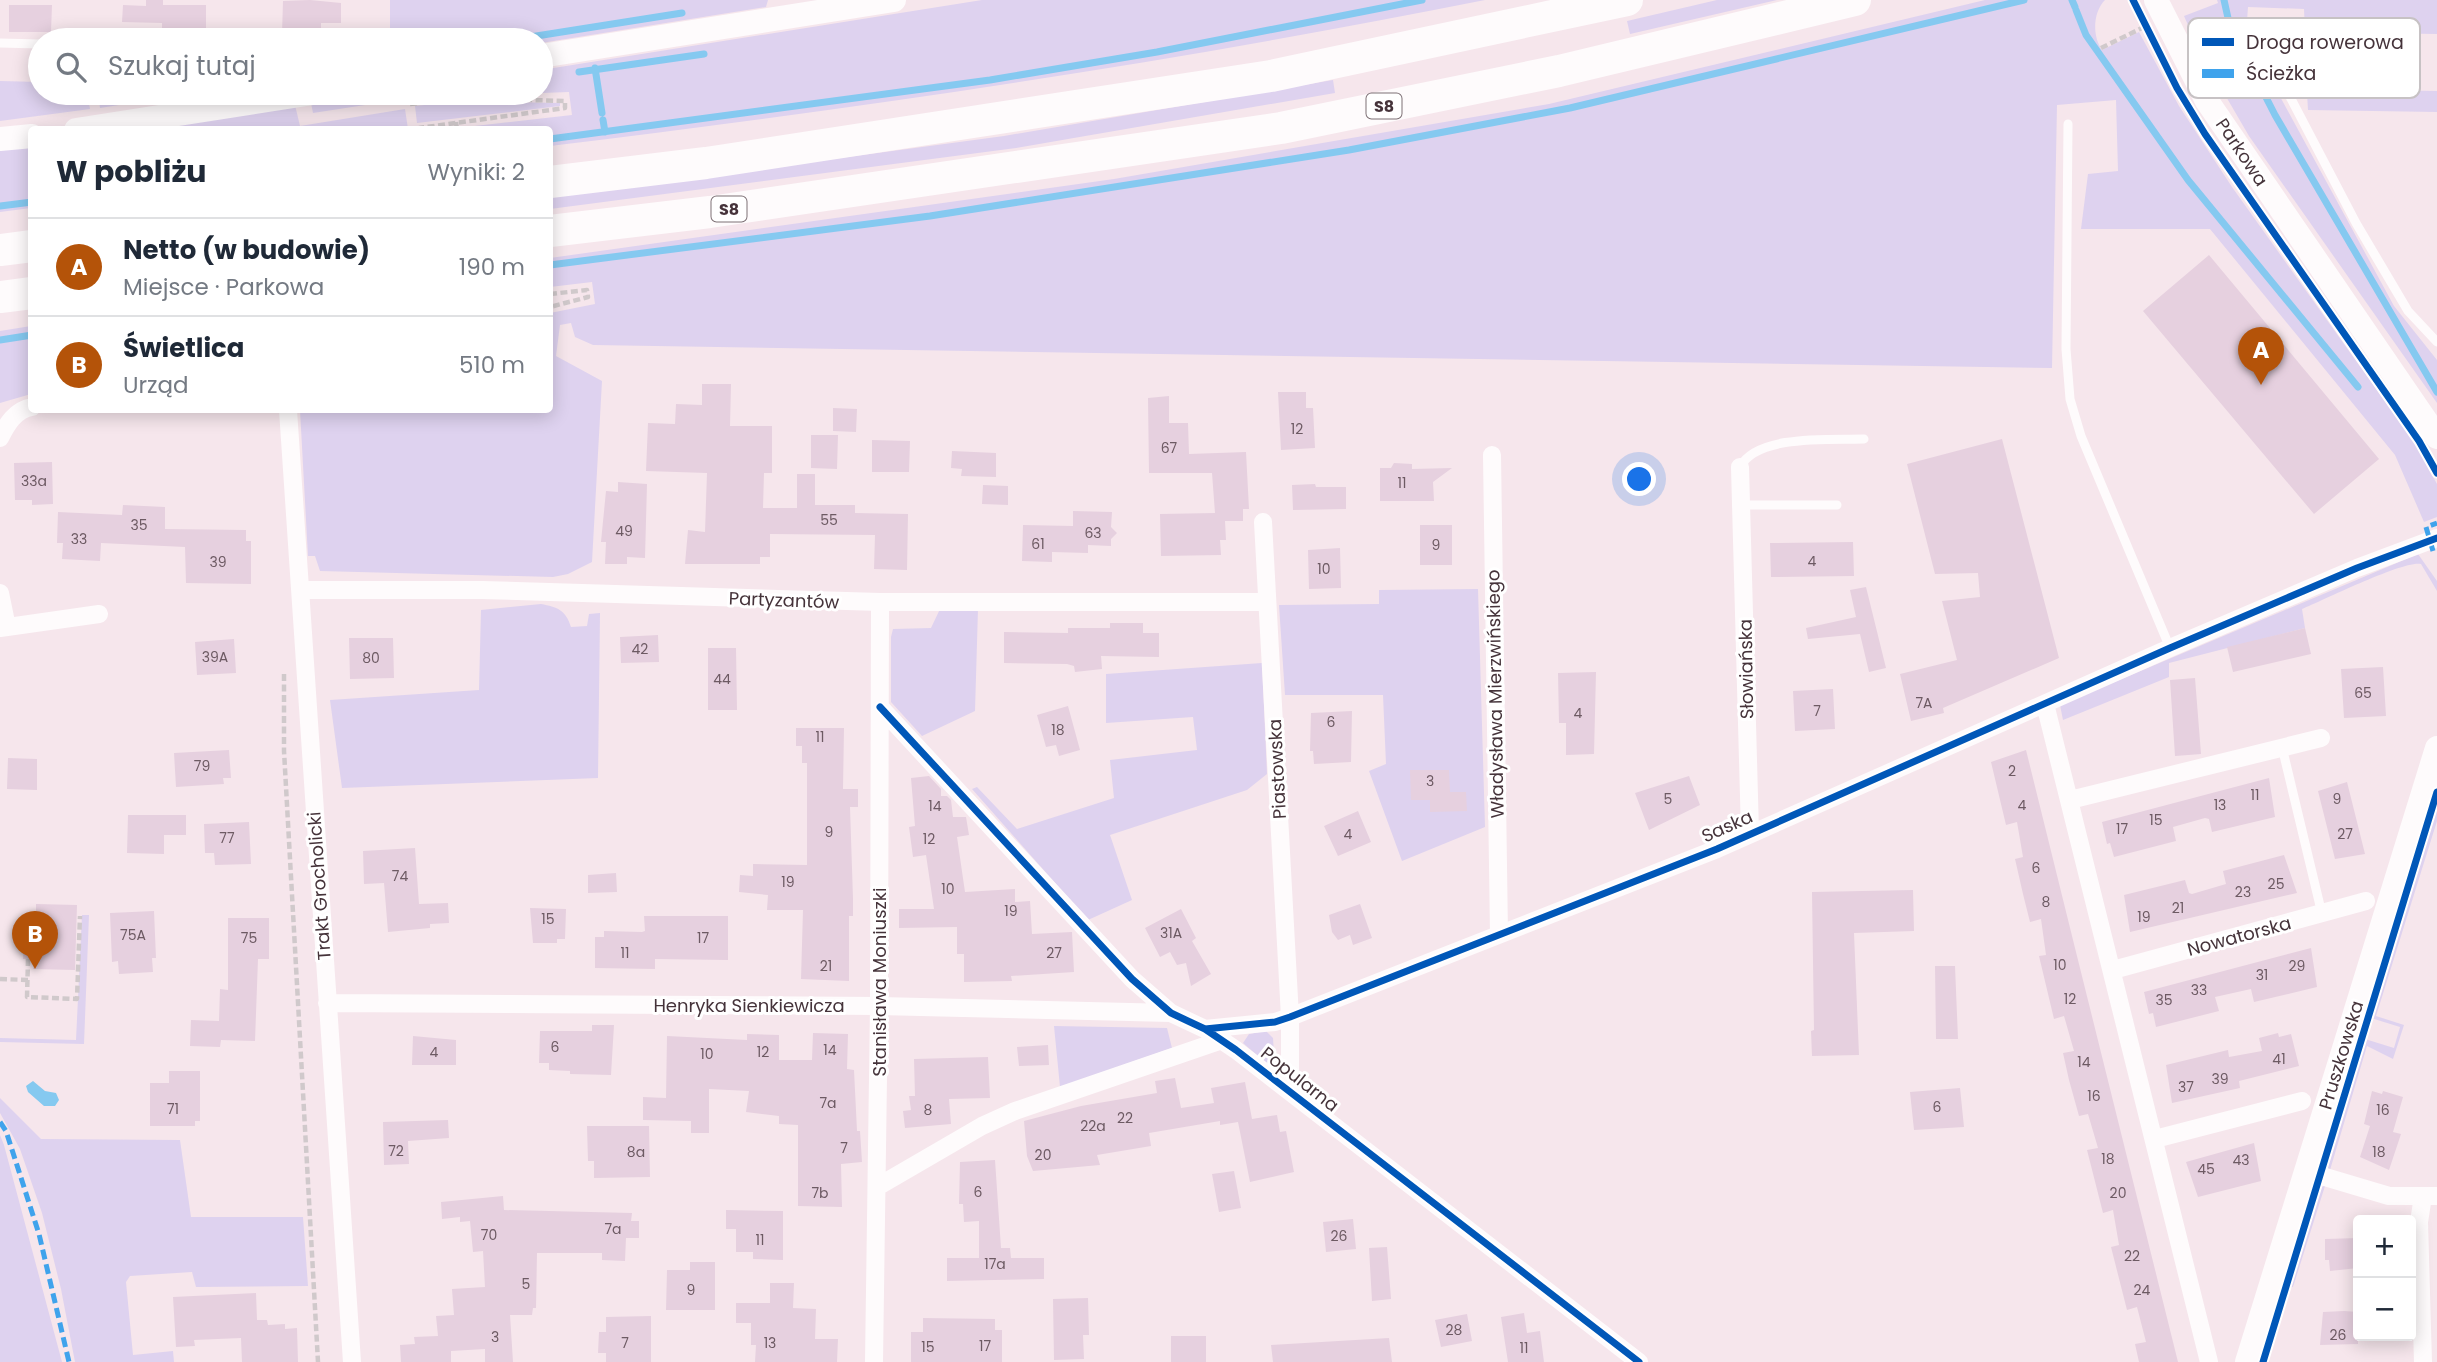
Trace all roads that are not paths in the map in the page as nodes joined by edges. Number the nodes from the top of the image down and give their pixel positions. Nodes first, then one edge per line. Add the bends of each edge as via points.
1 (894, 0) edge
2 (1627, 0) edge
3 (1855, 0) edge
4 (2155, 0) edge
5 (0, 43) edge
6 (28, 44) edge
7 (553, 54) edge
8 (2188, 66) edge
9 (2205, 98) edge
10 (2291, 98) edge
11 (236, 105) edge
12 (2068, 124) dead end
13 (102, 126) edge
14 (28, 136) edge
15 (0, 139) edge
16 (553, 182) edge
17 (553, 231) edge
18 (28, 246) edge
19 (0, 250) edge
20 (28, 294) edge
21 (0, 297) edge
22 (2437, 342) edge
23 (28, 408) edge
24 (288, 413) edge
25 (2437, 436) edge
26 (0, 438) edge
27 (1864, 439) dead end
28 (1492, 455) dead end
29 (1740, 467) joint
30 (1742, 505) junction
31 (1837, 505) dead end
32 (1263, 522) dead end
33 (2437, 538) edge
34 (300, 590) junction
35 (0, 593) edge
36 (880, 602) junction
37 (1268, 602) junction
38 (99, 614) dead end
39 (4, 627) edge
40 (2170, 648) junction
41 (2045, 704) junction
42 (880, 707) junction
43 (2321, 738) dead end
44 (2282, 747) junction
45 (2437, 748) edge
46 (2070, 800) junction
47 (1750, 833) junction
48 (2366, 901) dead end
49 (2322, 914) junction
50 (1499, 934) junction
51 (2113, 970) junction
52 (327, 1003) junction
53 (879, 1006) junction
54 (1171, 1013) junction
55 (1290, 1017) junction
56 (1205, 1029) junction
57 (1222, 1040) junction
58 (1290, 1091) junction
59 (2302, 1101) dead end
60 (2155, 1139) junction
61 (2305, 1171) junction
62 (877, 1186) junction
63 (2430, 1196) edge
64 (352, 1362) edge
65 (874, 1362) edge
66 (1639, 1362) edge
67 (2209, 1362) edge
68 (2247, 1362) edge
69 (2423, 1362) edge

1 - 7 street
2 - 16 highway via 1271,76 706,163
3 - 17 highway, S8 via 1559,71 1281,128
4 - 8 street, Parkowa
5 - 6 lane
9 - 25 street, Parkowa
10 - 22 lane via 2408,310
11 - 13 street
12 - 40 lane via 2066,349 2070,399 2081,436
14 - 15 street
18 - 19 highway
20 - 21 highway
23 - 26 street via 8,421
24 - 34 street, Trakt Grocholicki
27 - 29 lane via 1786,442 1757,453
28 - 50 street, Władysława Mierzwińskiego
29 - 30 street, Słowiańska
30 - 31 lane
30 - 47 street, Słowiańska
32 - 37 street, Piastowska
33 - 40 street, Saska
34 - 36 street, Partyzantów via 482,590
34 - 52 street, Trakt Grocholicki
35 - 39 street
36 - 37 street, Partyzantów
36 - 42 street, Stanisława Moniuszki
37 - 55 street, Piastowska
38 - 39 street
40 - 41 street, Saska
41 - 46 street
41 - 47 street, Saska
42 - 53 street, Stanisława Moniuszki
42 - 54 street, Popularna via 1132,979
43 - 44 street
44 - 46 street
44 - 49 lane
45 - 61 street, Pruszkowska
46 - 51 street
47 - 50 street, Saska
48 - 49 street, Nowatorska
49 - 51 street, Nowatorska
50 - 55 street, Saska
51 - 60 street
52 - 53 street, Henryka Sienkiewicza
52 - 64 street, Trakt Grocholicki
53 - 54 street, Henryka Sienkiewicza
53 - 62 street, Stanisława Moniuszki
54 - 56 street, Popularna
55 - 56 street, Saska
55 - 58 street, Piastowska
56 - 57 street, Popularna
57 - 58 street, Popularna
57 - 62 street via 1015,1111
58 - 66 street, Popularna
59 - 60 street
60 - 67 street
61 - 63 street via 2389,1196
61 - 68 street, Pruszkowska
62 - 65 street, Stanisława Moniuszki
63 - 69 street via 2418,1222

